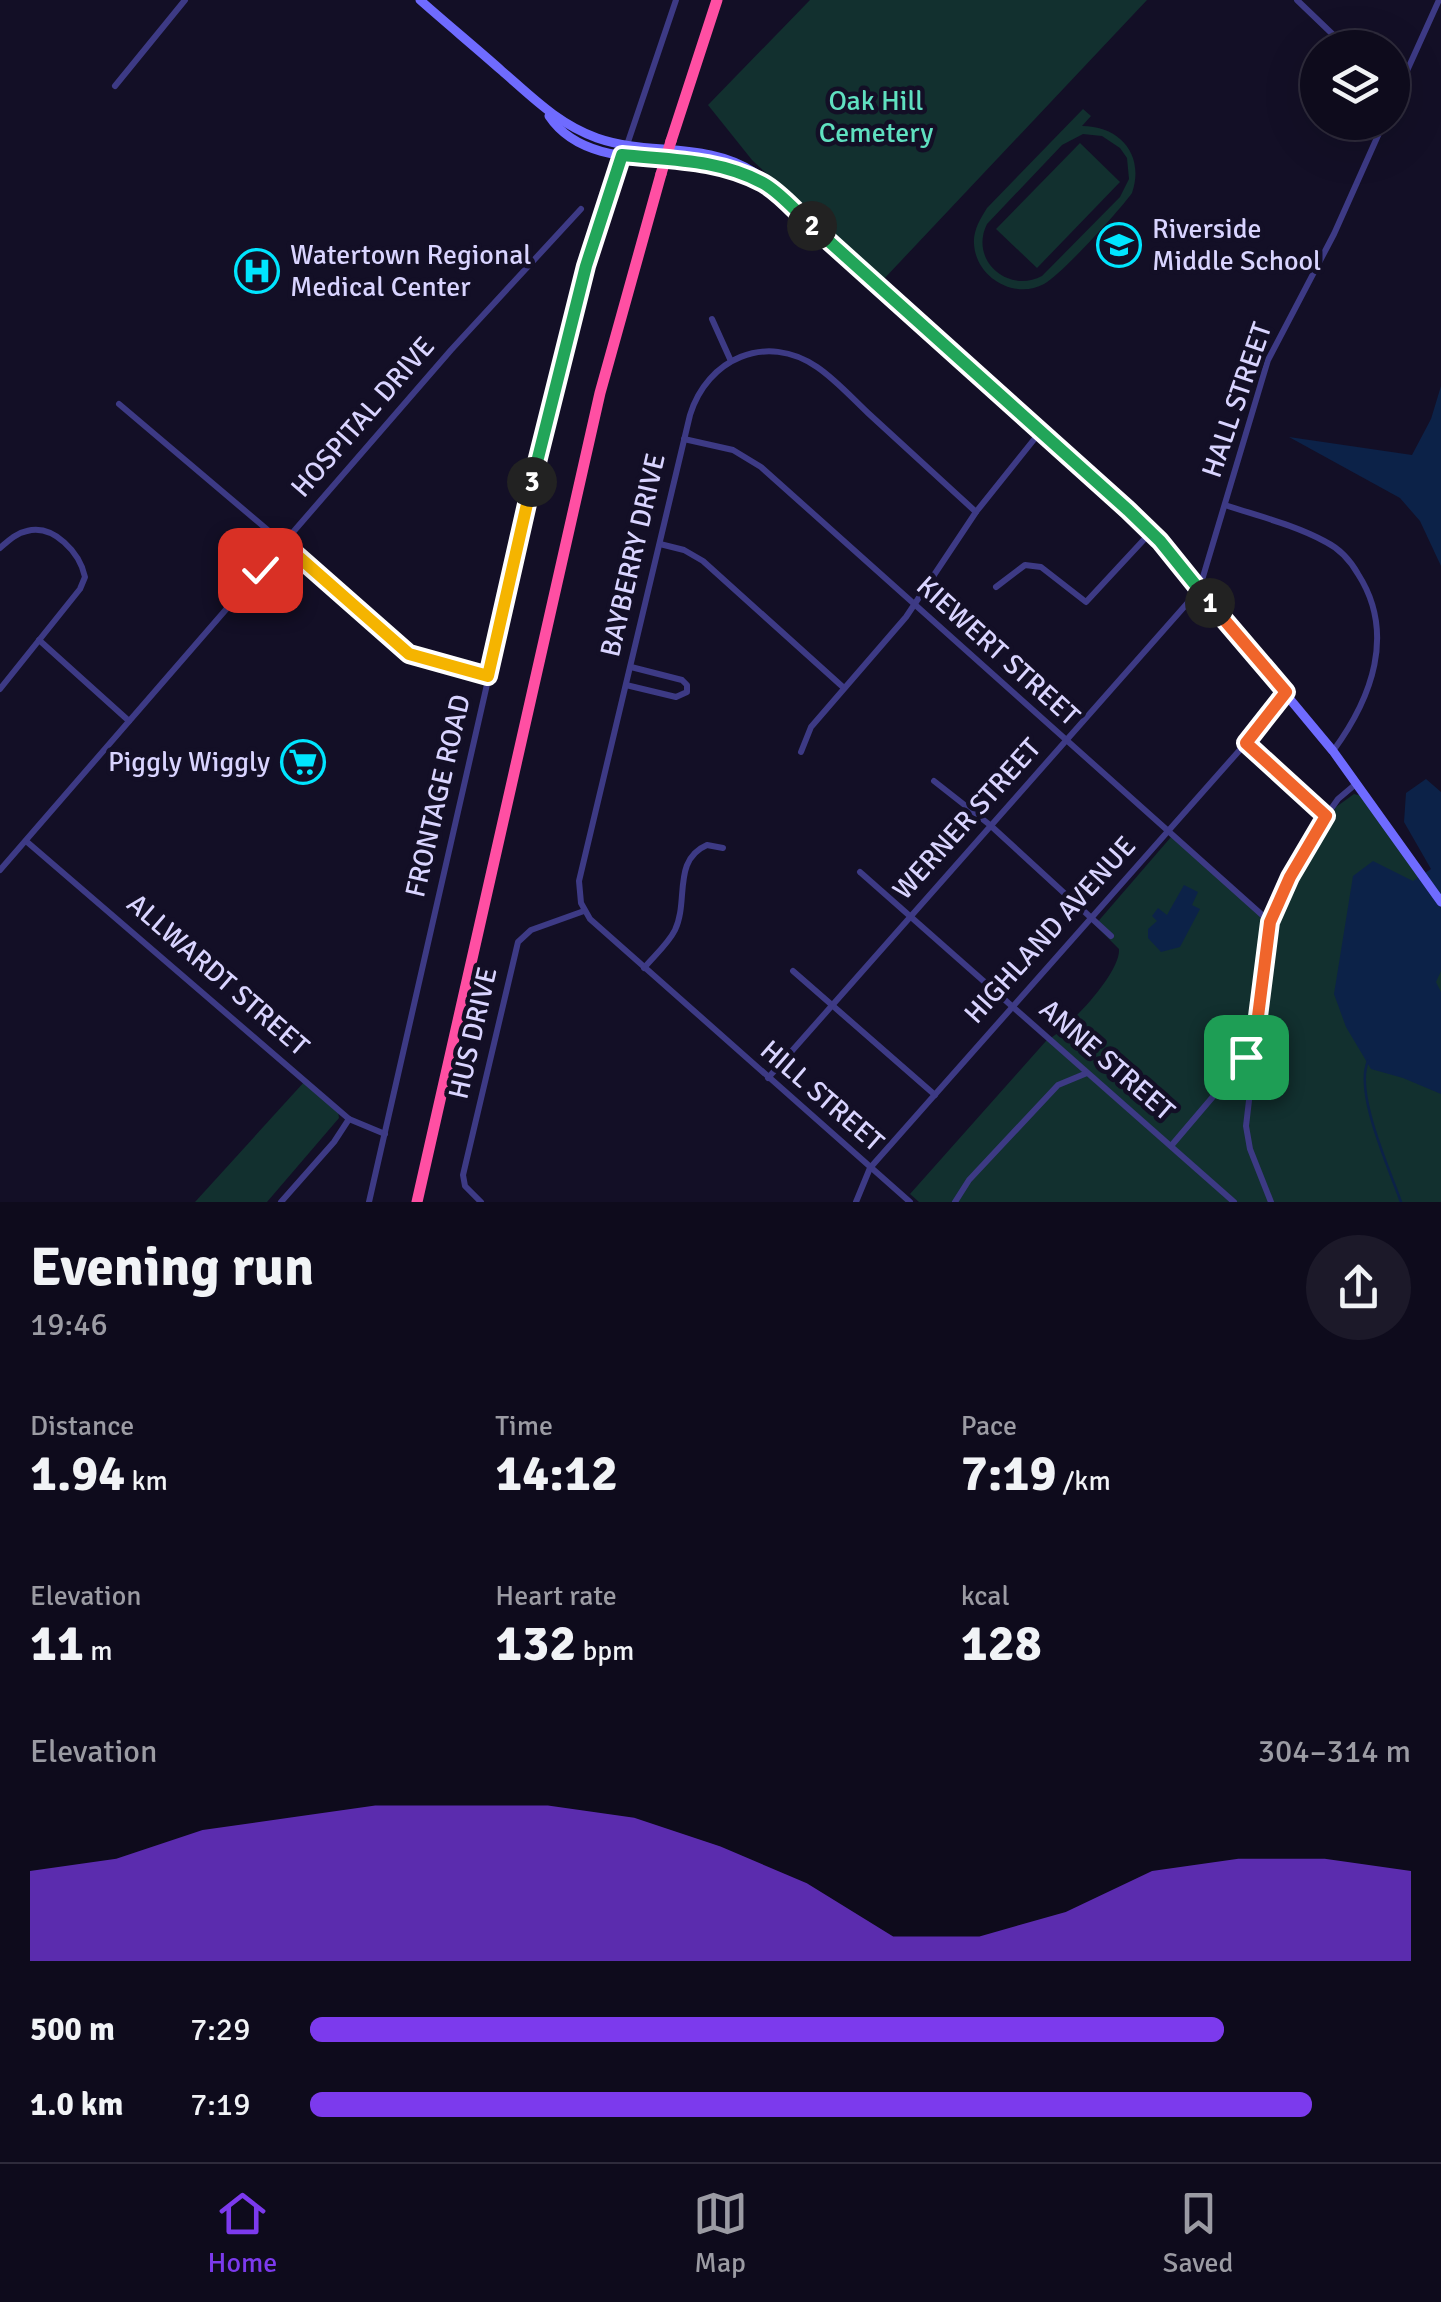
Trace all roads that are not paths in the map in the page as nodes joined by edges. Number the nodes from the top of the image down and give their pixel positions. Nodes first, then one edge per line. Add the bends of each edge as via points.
1 (184, 0) edge
2 (420, 0) edge
3 (676, 0) edge
4 (717, 0) edge
5 (1297, 0) edge
6 (1439, 0) edge
7 (1328, 30) edge
8 (1410, 63) edge
9 (115, 86) dead end
10 (1376, 140) edge
11 (624, 150) junction
12 (581, 209) dead end
13 (712, 319) dead end
14 (730, 359) junction
15 (119, 404) dead end
16 (1040, 432) junction
17 (684, 438) junction
18 (1225, 505) junction
19 (976, 512) junction
20 (1151, 532) junction
21 (283, 543) junction
22 (660, 544) junction
23 (0, 548) edge
24 (996, 587) dead end
25 (1199, 590) junction
26 (915, 606) junction
27 (38, 640) junction
28 (631, 667) junction
29 (488, 676) junction
30 (626, 686) junction
31 (844, 688) junction
32 (0, 689) edge
33 (1286, 692) junction
34 (130, 721) junction
35 (1066, 742) junction
36 (1246, 743) junction
37 (1333, 751) junction
38 (801, 752) dead end
39 (934, 781) dead end
40 (1357, 782) junction
41 (1326, 816) junction
42 (990, 825) junction
43 (1168, 831) junction
44 (26, 841) junction
45 (723, 848) dead end
46 (0, 870) edge
47 (860, 872) dead end
48 (1441, 902) edge
49 (584, 911) junction
50 (910, 916) junction
51 (1091, 916) junction
52 (1270, 922) junction
53 (1112, 936) dead end
54 (644, 968) junction
55 (794, 971) dead end
56 (832, 1004) junction
57 (1012, 1007) junction
58 (1249, 1059) junction
59 (1087, 1072) junction
60 (768, 1078) junction
61 (934, 1094) junction
62 (349, 1119) junction
63 (384, 1134) junction
64 (1171, 1146) junction
65 (870, 1168) junction
66 (281, 1202) edge
67 (369, 1202) edge
68 (417, 1202) edge
69 (481, 1202) edge
70 (856, 1202) edge
71 (910, 1202) edge
72 (955, 1202) edge
73 (1234, 1202) edge
74 (1271, 1202) edge

1 - 9 street
2 - 11 street via 544,110
3 - 11 street, FRONTAGE ROAD
4 - 68 highway, bridge via 600,393
5 - 7 street
6 - 8 street
10 - 18 street, HALL STREET via 1275,344
11 - 16 street via 691,151 750,170
11 - 29 street, FRONTAGE ROAD via 558,372
12 - 21 street, HOSPITAL DRIVE
13 - 14 street
14 - 17 street, BAYBERRY DRIVE via 700,389
14 - 19 street via 782,354 818,368
15 - 21 street
16 - 19 street
16 - 20 street
17 - 22 street, BAYBERRY DRIVE
17 - 26 street, KIEWERT STREET via 750,458
18 - 25 street, HALL STREET
18 - 37 street via 1327,542 1353,564 1370,594 1378,620 1373,672
19 - 26 street
20 - 24 street via 1086,602 1041,567 1025,566
20 - 25 street
21 - 29 street via 409,654
21 - 34 street, HOSPITAL DRIVE
22 - 28 street, BAYBERRY DRIVE
22 - 31 street via 703,561
23 - 27 street via 32,529 58,538 82,562 80,590
25 - 33 street
25 - 35 street, WERNER STREET
26 - 31 street
26 - 35 street, KIEWERT STREET
27 - 32 street
27 - 34 street
28 - 30 street, BAYBERRY DRIVE
28 - 30 street via 682,680 687,692 676,698
29 - 63 street, FRONTAGE ROAD
30 - 49 street, BAYBERRY DRIVE via 579,882
31 - 38 street via 811,727
33 - 36 street, HIGHLAND AVENUE
33 - 37 street
34 - 44 street, HOSPITAL DRIVE
35 - 42 street, WERNER STREET
35 - 43 street, KIEWERT STREET
36 - 41 street
36 - 43 street, HIGHLAND AVENUE
37 - 40 street
39 - 42 street
40 - 41 street
40 - 48 street
41 - 52 street
42 - 50 street, WERNER STREET
42 - 51 street
43 - 51 street, HIGHLAND AVENUE
43 - 52 street, KIEWERT STREET
44 - 46 street, HOSPITAL DRIVE
44 - 62 street, ALLWARDT STREET
45 - 54 street via 707,844 690,858 676,927
47 - 50 street, ANNE STREET
49 - 54 street
49 - 69 street, HUS DRIVE via 531,930 518,942 464,1175 465,1186
50 - 56 street, WERNER STREET
50 - 57 street, ANNE STREET
51 - 53 street
51 - 57 street, HIGHLAND AVENUE
52 - 58 street
54 - 60 street, HILL STREET
55 - 56 street
56 - 60 street, WERNER STREET
56 - 61 street
57 - 59 street, ANNE STREET
57 - 61 street, HIGHLAND AVENUE
58 - 64 street
58 - 74 street via 1246,1133
59 - 64 street, ANNE STREET
59 - 72 street via 1058,1084
60 - 65 street, HILL STREET
61 - 65 street, HIGHLAND AVENUE
62 - 63 street, ALLWARDT STREET
62 - 66 street
63 - 67 street, FRONTAGE ROAD
64 - 73 street, ANNE STREET
65 - 70 street, HIGHLAND AVENUE
65 - 71 street, HILL STREET

